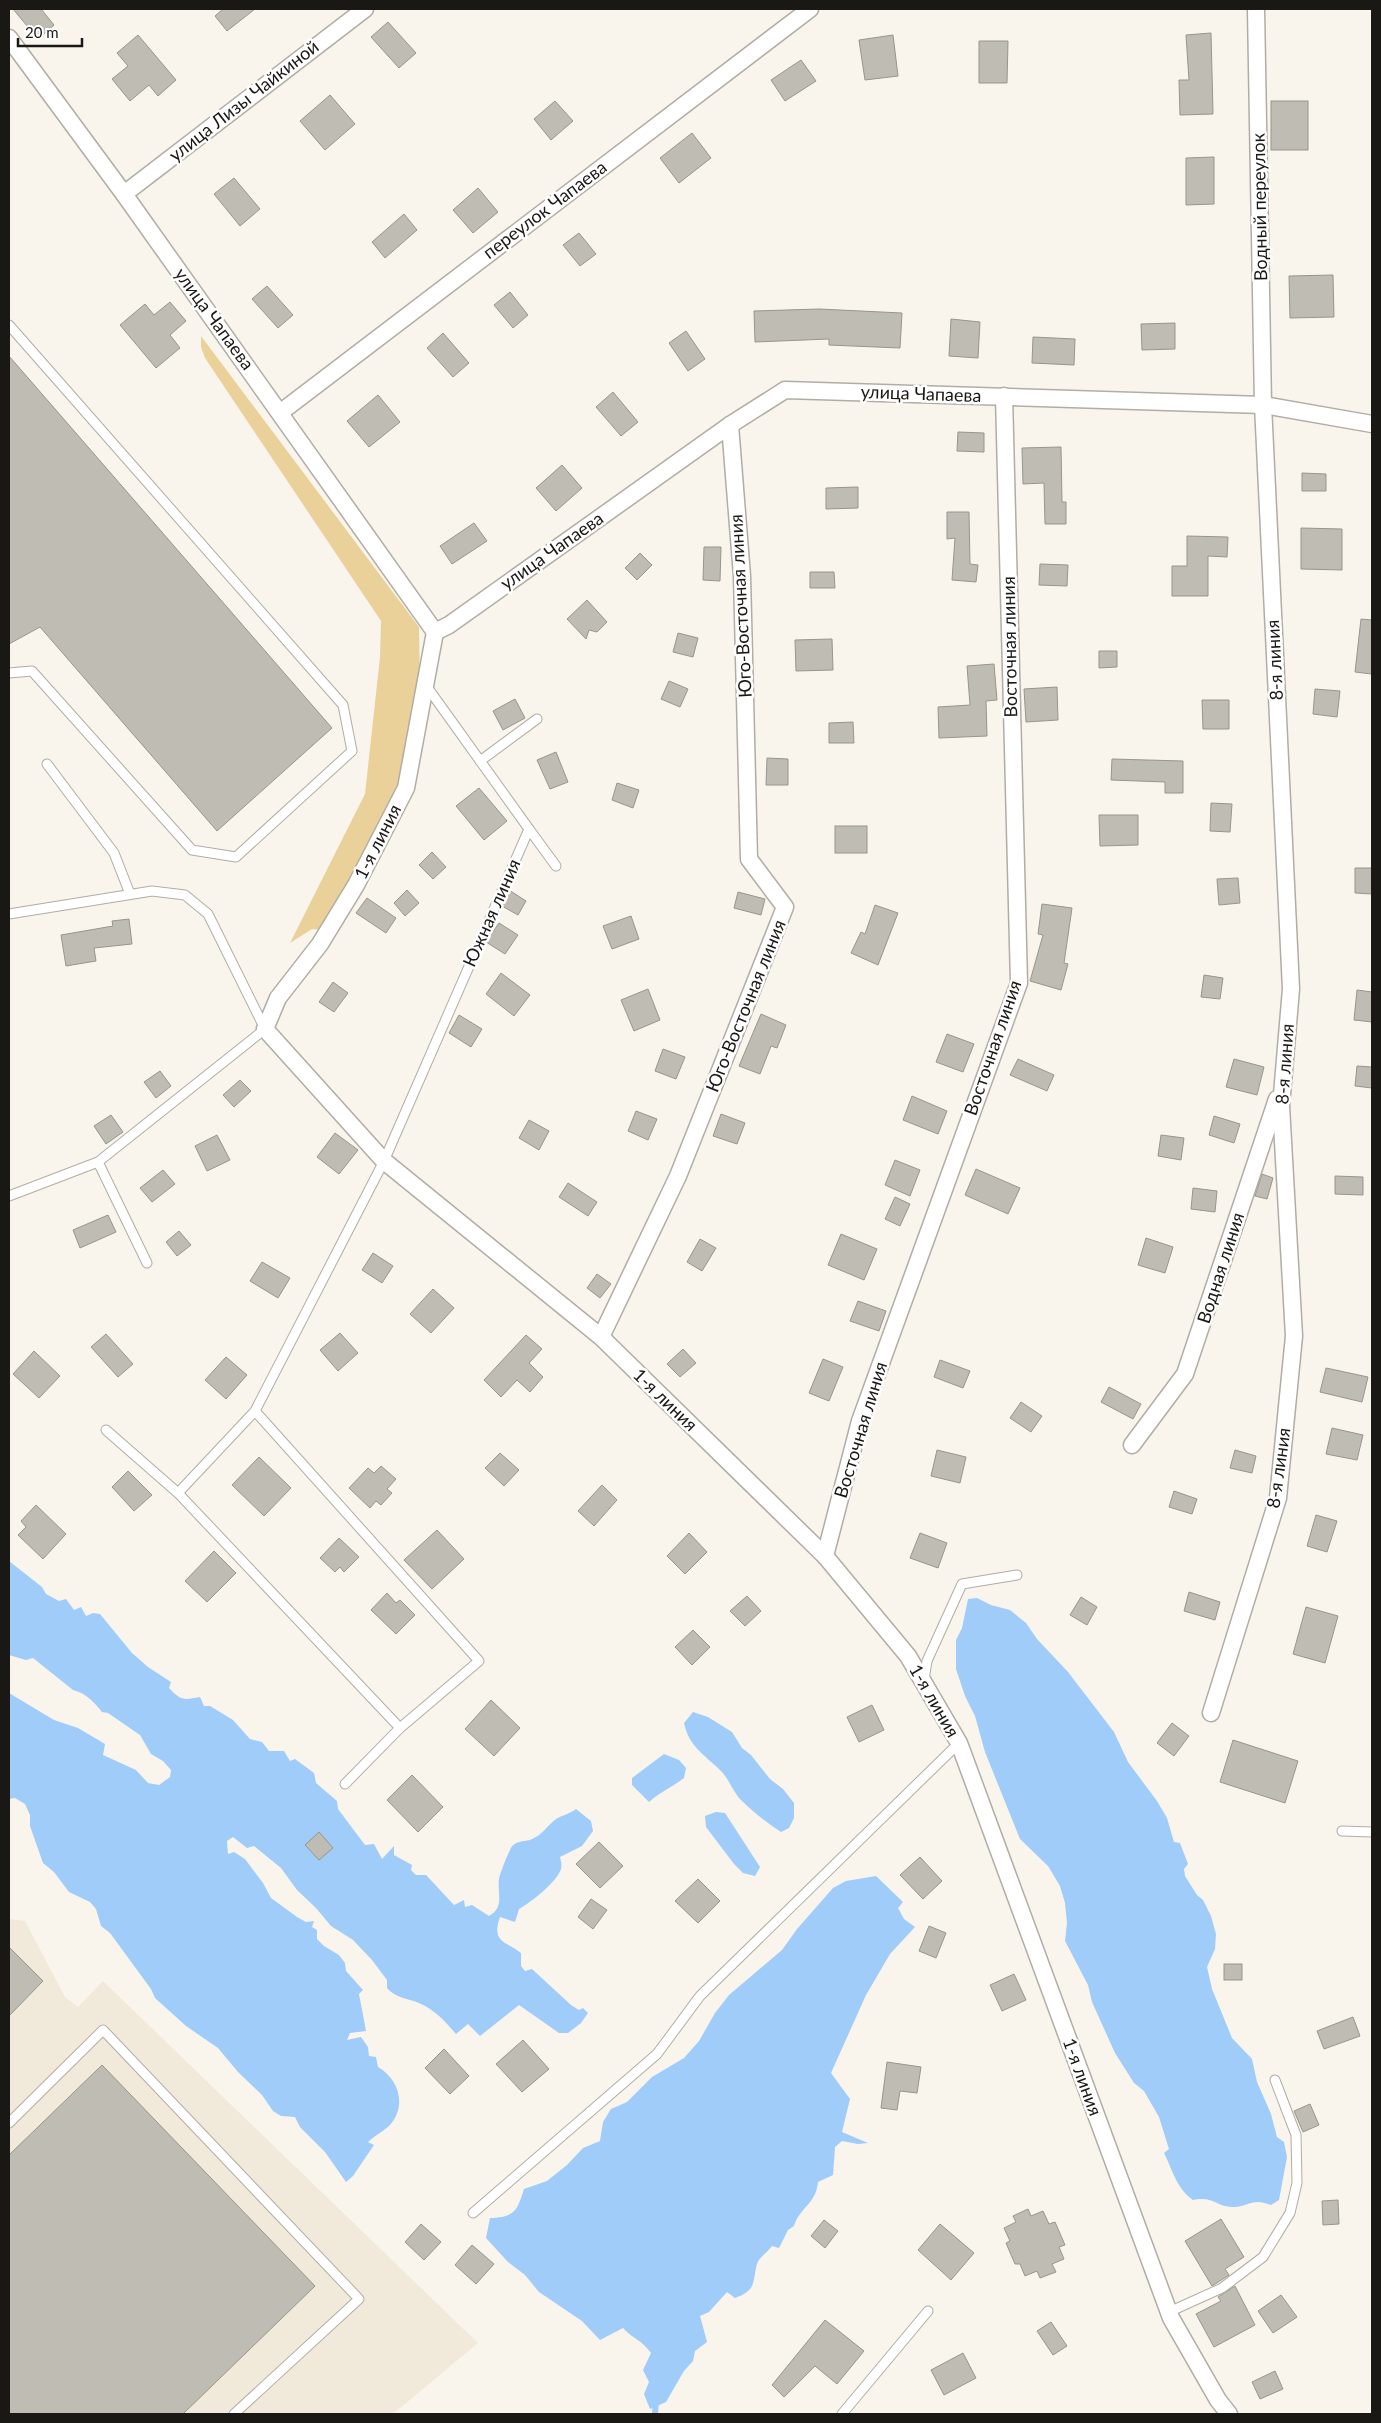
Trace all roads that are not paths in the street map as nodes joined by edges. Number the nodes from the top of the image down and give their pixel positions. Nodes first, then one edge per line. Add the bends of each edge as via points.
1 (364, 9) edge
2 (810, 9) edge
3 (1256, 9) edge
4 (9, 38) edge
5 (124, 194) junction
6 (9, 325) edge
7 (1004, 396) junction
8 (1263, 405) junction
9 (281, 412) junction
10 (730, 424) junction
11 (1372, 424) edge
12 (435, 632) junction
13 (9, 673) edge
14 (425, 684) junction
15 (537, 719) dead end
16 (480, 761) junction
17 (47, 764) dead end
18 (529, 829) junction
19 (556, 866) dead end
20 (130, 894) junction
21 (9, 914) edge
22 (264, 1028) junction
23 (1284, 1078) junction
24 (384, 1161) junction
25 (98, 1162) junction
26 (9, 1196) edge
27 (147, 1263) dead end
28 (601, 1337) junction
29 (255, 1411) junction
30 (106, 1430) dead end
31 (1132, 1445) dead end
32 (178, 1493) junction
33 (825, 1556) junction
34 (1017, 1575) dead end
35 (924, 1684) junction
36 (1211, 1713) dead end
37 (400, 1728) junction
38 (958, 1743) junction
39 (345, 1784) dead end
40 (1342, 1831) dead end
41 (1372, 1832) edge
42 (1275, 2080) dead end
43 (9, 2123) edge
44 (473, 2213) dead end
45 (928, 2312) dead end
46 (1169, 2312) junction
47 (234, 2414) edge
48 (842, 2414) edge
49 (1229, 2414) edge

1 - 5 street, улица Лизы Чайкиной
2 - 9 street, переулок Чапаева
3 - 8 street, Водный переулок
4 - 5 street, улица Чапаева
5 - 9 street, улица Чапаева
6 - 13 lane via 343,705 352,751 236,857 192,850 32,671
7 - 8 street, улица Чапаева
7 - 10 street, улица Чапаева via 785,390
7 - 33 street, Восточная линия via 1019,983 860,1421
8 - 11 street, улица Чапаева
8 - 23 street, 8-я линия via 1291,989
9 - 12 street, улица Чапаева
10 - 12 street, улица Чапаева
10 - 28 street, Юго-Восточная линия via 742,576 749,859 785,907 678,1176
12 - 14 street, 1-я линия
14 - 16 lane
14 - 22 street, 1-я линия via 406,788 356,885 320,944 278,998
15 - 16 lane
16 - 18 lane
17 - 20 lane via 114,853
18 - 19 lane
18 - 24 lane, Южная линия
20 - 21 lane, 1-я линия
20 - 22 lane, 1-я линия via 152,891 185,895 208,914
22 - 24 street, 1-я линия
22 - 25 lane
23 - 31 street, Водная линия via 1185,1374
23 - 36 street, 8-я линия via 1281,1106 1294,1336 1278,1498
24 - 28 street, 1-я линия
24 - 29 lane
25 - 26 lane
25 - 27 lane
28 - 33 street, 1-я линия
29 - 32 lane
29 - 37 lane via 478,1661
30 - 32 lane
32 - 37 lane
33 - 35 street, 1-я линия via 908,1656
34 - 35 lane via 962,1584 927,1661
35 - 38 street, 1-я линия
37 - 39 lane
38 - 44 lane via 700,1996 657,2054
38 - 46 street, 1-я линия
40 - 41 lane
42 - 46 lane via 1296,2135 1297,2183 1290,2213 1263,2257 1222,2288
43 - 47 lane via 103,2030 359,2298
45 - 48 lane
46 - 49 street, 1-я линия

